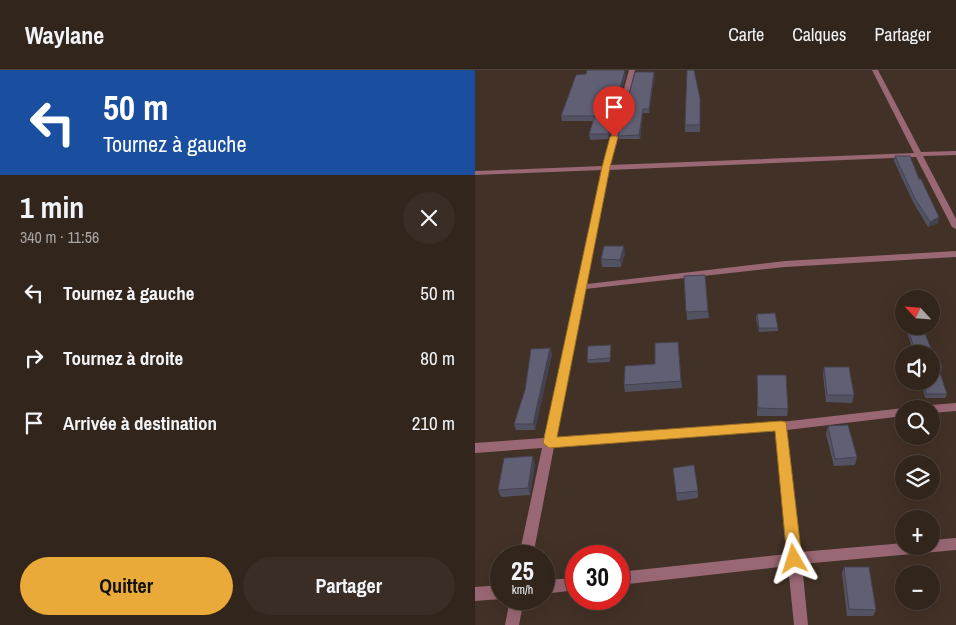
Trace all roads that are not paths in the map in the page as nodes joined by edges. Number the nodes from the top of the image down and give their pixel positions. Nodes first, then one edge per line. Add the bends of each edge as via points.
1 (631, 70) edge
2 (875, 70) edge
3 (956, 153) edge
4 (920, 154) junction
5 (606, 167) junction
6 (475, 173) edge
7 (956, 227) edge
8 (956, 254) edge
9 (581, 287) junction
10 (956, 407) edge
11 (940, 408) edge
12 (895, 413) edge
13 (781, 426) junction
14 (549, 443) junction
15 (475, 448) edge
16 (956, 544) edge
17 (528, 545) edge
18 (794, 559) junction
19 (630, 578) edge
20 (490, 593) edge
21 (475, 594) edge
22 (515, 610) edge
23 (512, 625) edge
24 (801, 625) edge

1 - 5 street
2 - 4 street
3 - 4 street
4 - 5 street
4 - 7 street
5 - 6 street
5 - 9 street
8 - 9 street via 785,264
9 - 14 street
10 - 11 street
12 - 13 street
13 - 14 street
13 - 18 street
14 - 15 street
14 - 17 street
16 - 18 street
18 - 19 street
18 - 24 street
20 - 21 street
22 - 23 street

